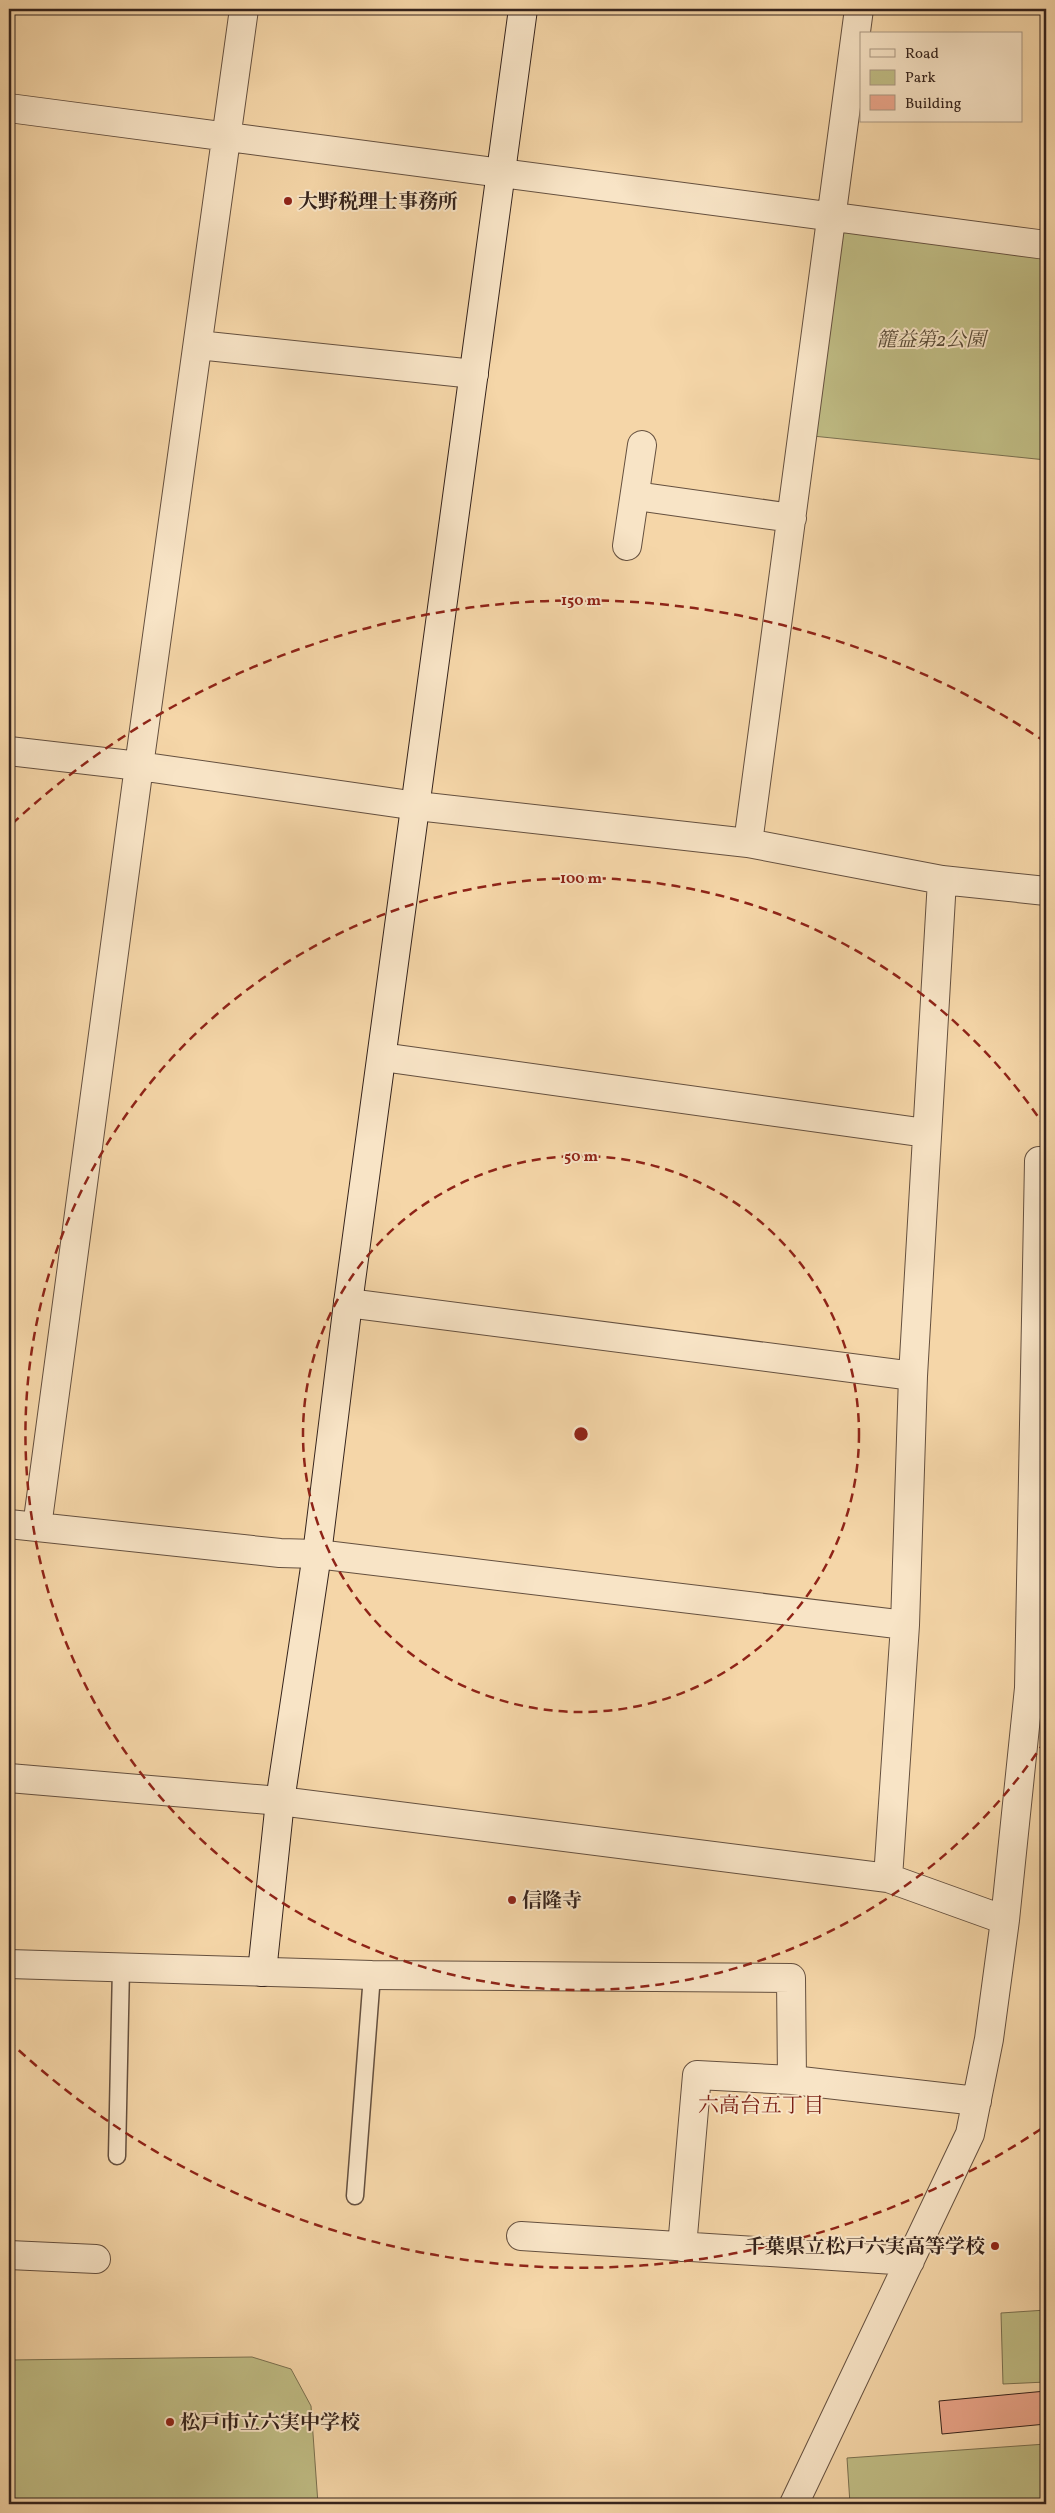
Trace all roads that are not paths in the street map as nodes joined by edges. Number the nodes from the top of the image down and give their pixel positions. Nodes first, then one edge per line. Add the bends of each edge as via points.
1 (244, 9) edge
2 (523, 9) edge
3 (859, 9) edge
4 (9, 108) edge
5 (227, 137) junction
6 (501, 173) junction
7 (832, 217) junction
8 (1046, 245) edge
9 (198, 345) junction
10 (474, 374) junction
11 (642, 445) dead end
12 (636, 496) junction
13 (792, 518) junction
14 (627, 546) dead end
15 (9, 751) edge
16 (139, 766) junction
17 (417, 806) junction
18 (748, 843) junction
19 (942, 880) junction
20 (1046, 891) edge
21 (382, 1057) junction
22 (926, 1133) junction
23 (1039, 1161) dead end
24 (348, 1303) junction
25 (912, 1376) junction
26 (9, 1524) edge
27 (37, 1527) junction
28 (317, 1554) junction
29 (905, 1625) junction
30 (1037, 1710) edge
31 (9, 1778) edge
32 (280, 1801) junction
33 (888, 1878) junction
34 (1005, 1920) junction
35 (9, 1964) edge
36 (121, 1967) junction
37 (262, 1972) junction
38 (372, 1975) junction
39 (792, 2080) junction
40 (977, 2101) junction
41 (117, 2156) dead end
42 (355, 2196) dead end
43 (521, 2236) dead end
44 (682, 2246) junction
45 (9, 2255) edge
46 (96, 2259) dead end
47 (910, 2261) junction
48 (794, 2504) edge

1 - 5 street
2 - 6 street
3 - 7 street
4 - 5 street
5 - 6 street
5 - 9 street
6 - 7 street
6 - 10 street
7 - 8 street
7 - 13 street
9 - 10 street
9 - 16 street
10 - 17 street
11 - 12 street
12 - 13 street
12 - 14 street
13 - 18 street
15 - 16 street
16 - 17 street
16 - 27 street
17 - 18 street
17 - 21 street
18 - 19 street
19 - 20 street
19 - 22 street
21 - 22 street
21 - 24 street
22 - 25 street
23 - 30 street
24 - 25 street
24 - 28 street
25 - 29 street
26 - 27 street
27 - 28 street via 280,1553
28 - 29 street
28 - 32 street
29 - 33 street
30 - 34 street
31 - 32 street
32 - 33 street
32 - 37 street
33 - 34 street
34 - 40 street
35 - 36 street
36 - 37 street
36 - 41 lane
37 - 38 street
38 - 39 street via 791,1978
38 - 42 lane
39 - 40 street
39 - 44 street via 697,2075
40 - 47 street via 970,2134
43 - 44 street
44 - 47 street
45 - 46 street
47 - 48 street

